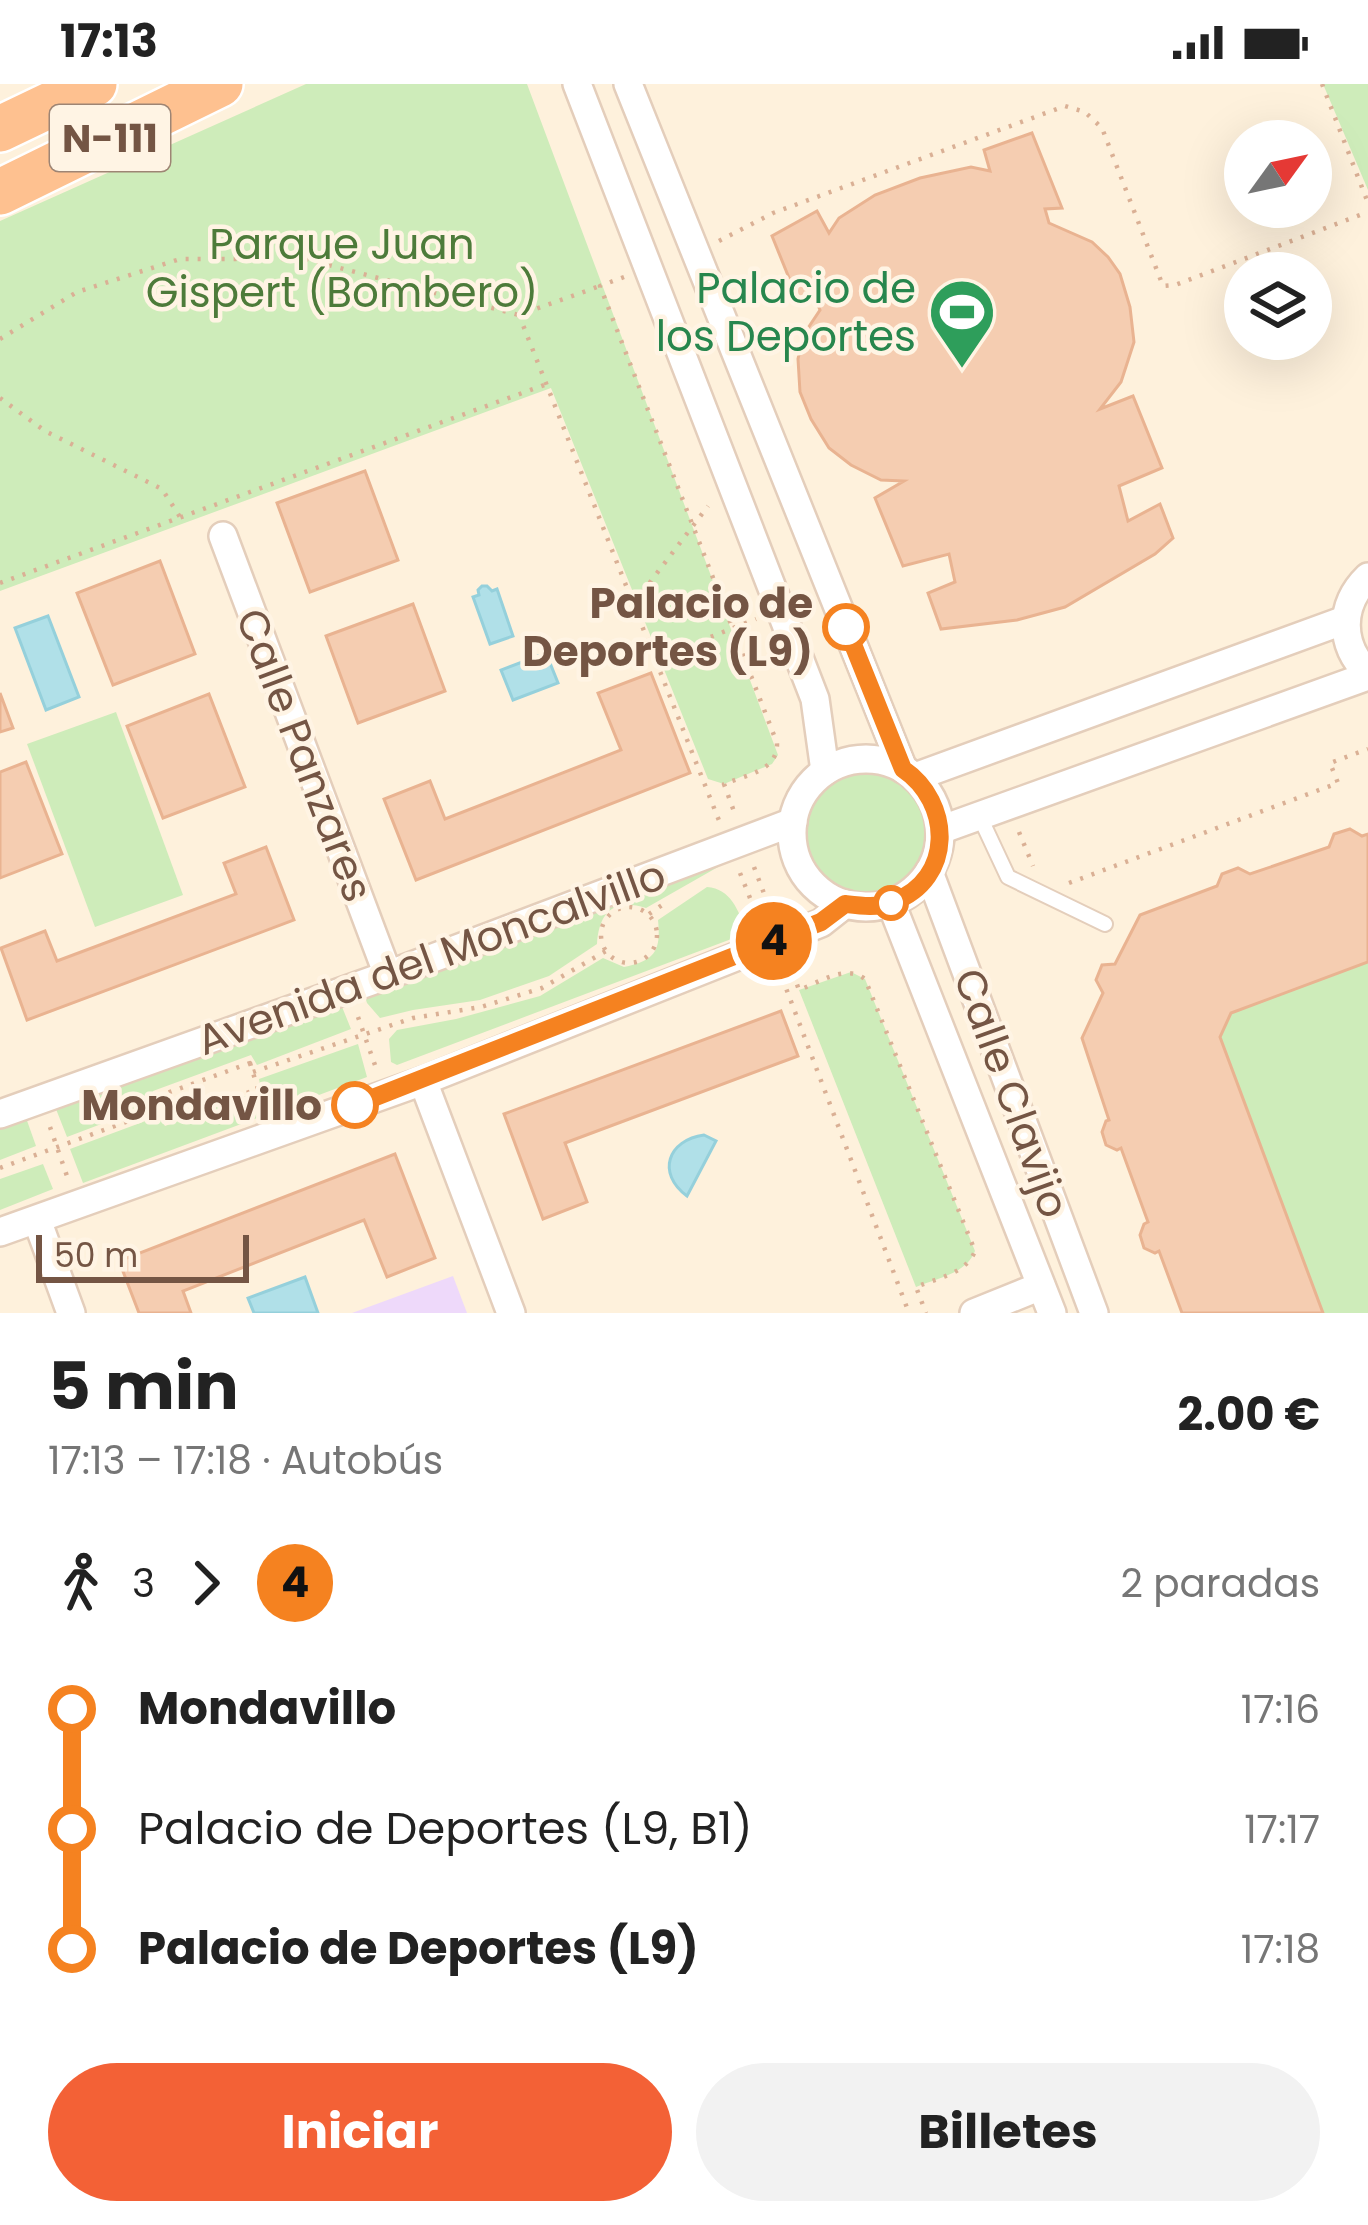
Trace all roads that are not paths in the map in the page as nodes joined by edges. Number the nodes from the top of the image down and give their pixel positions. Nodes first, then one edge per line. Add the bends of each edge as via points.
1 (94, 84) edge
2 (220, 84) edge
3 (578, 84) edge
4 (628, 84) edge
5 (0, 129) edge
6 (0, 192) edge
7 (223, 536) dead end
8 (1368, 577) edge
9 (1346, 620) junction
10 (1368, 675) edge
11 (825, 771) junction
12 (909, 773) junction
13 (979, 815) junction
14 (793, 823) junction
15 (940, 830) junction
16 (929, 872) junction
17 (891, 903) junction
18 (845, 904) junction
19 (1105, 924) dead end
20 (388, 975) junction
21 (423, 1081) junction
22 (0, 1114) edge
23 (37, 1220) junction
24 (0, 1232) edge
25 (1046, 1300) edge
26 (71, 1313) edge
27 (511, 1313) edge
28 (974, 1313) edge
29 (1094, 1313) edge

1 - 5 highway, N-111
2 - 6 highway, N-111
3 - 11 street via 815,699
4 - 12 street
7 - 20 street, Calle Panzares
8 - 9 street
9 - 10 street via 1350,648
9 - 12 street
10 - 13 street
11 - 12 street via 863,759
11 - 14 street via 803,794
12 - 15 street via 928,792
13 - 15 street
13 - 19 lane via 1008,877
14 - 18 street via 804,873
14 - 20 street, Avenida del Moncalvillo
15 - 16 street
16 - 17 street
16 - 29 street, Calle Clavijo
17 - 18 street
17 - 25 street, Calle Clavijo
18 - 21 street via 821,922
20 - 22 street, Avenida del Moncalvillo
21 - 23 street
21 - 27 street
23 - 24 street
23 - 26 street
25 - 28 street

